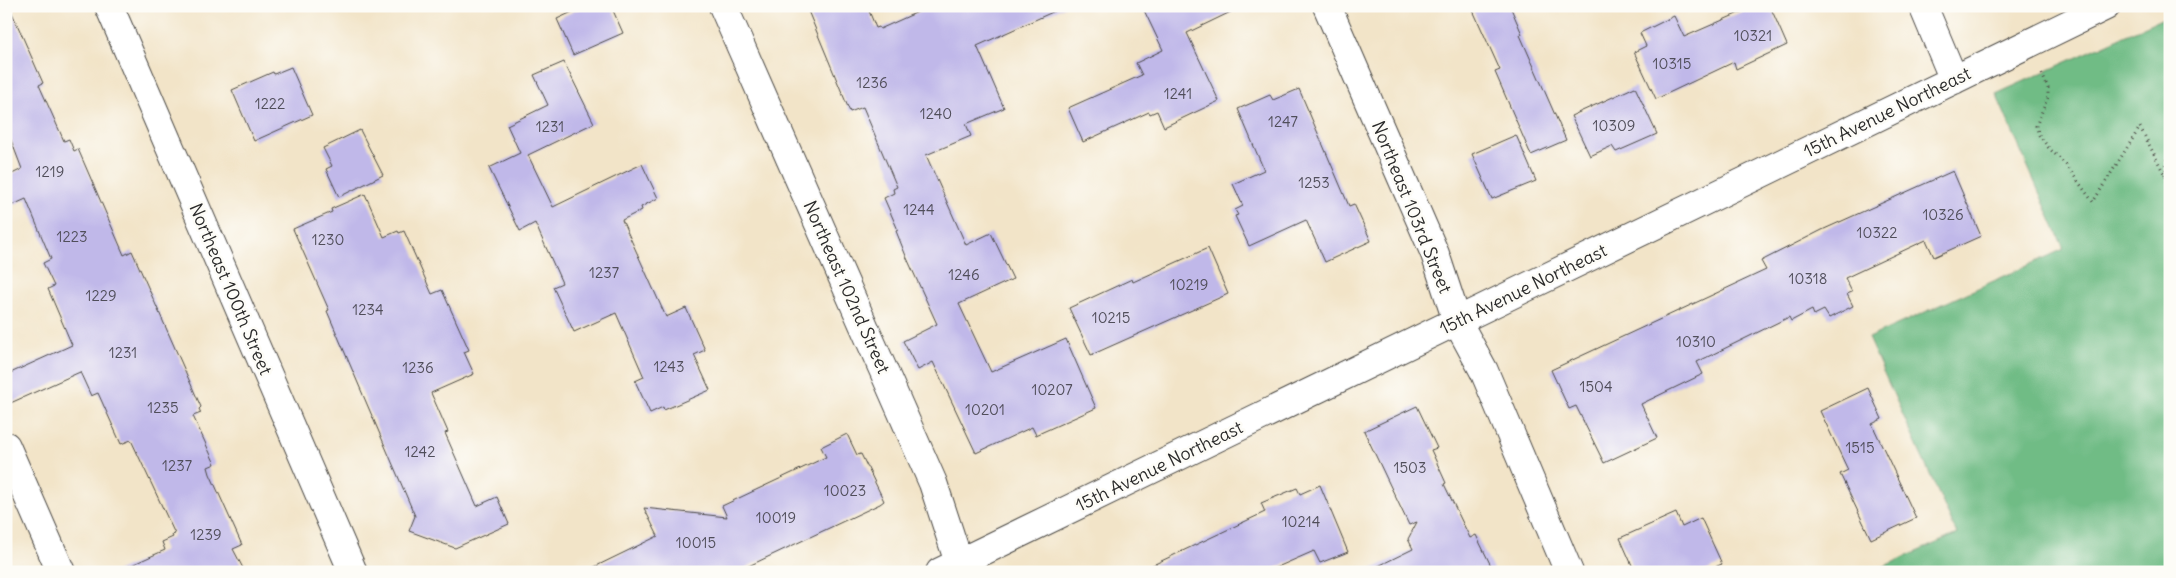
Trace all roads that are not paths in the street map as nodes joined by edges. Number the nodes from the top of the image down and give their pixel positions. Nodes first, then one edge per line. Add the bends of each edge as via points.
1 (109, 6) edge
2 (724, 6) edge
3 (1327, 6) edge
4 (1923, 6) edge
5 (2106, 6) edge
6 (1954, 80) junction
7 (1457, 321) junction
8 (6, 446) edge
9 (954, 569) edge
10 (61, 572) edge
11 (353, 572) edge
12 (1569, 572) edge

1 - 11 street, Northeast 100th Street
2 - 9 street, Northeast 102nd Street via 933,483
3 - 7 street, Northeast 103rd Street via 1435,254
4 - 6 street
5 - 6 street, 15th Avenue Northeast
6 - 7 street, 15th Avenue Northeast
7 - 9 street, 15th Avenue Northeast
7 - 12 street, Northeast 103rd Street via 1484,371
8 - 10 street

